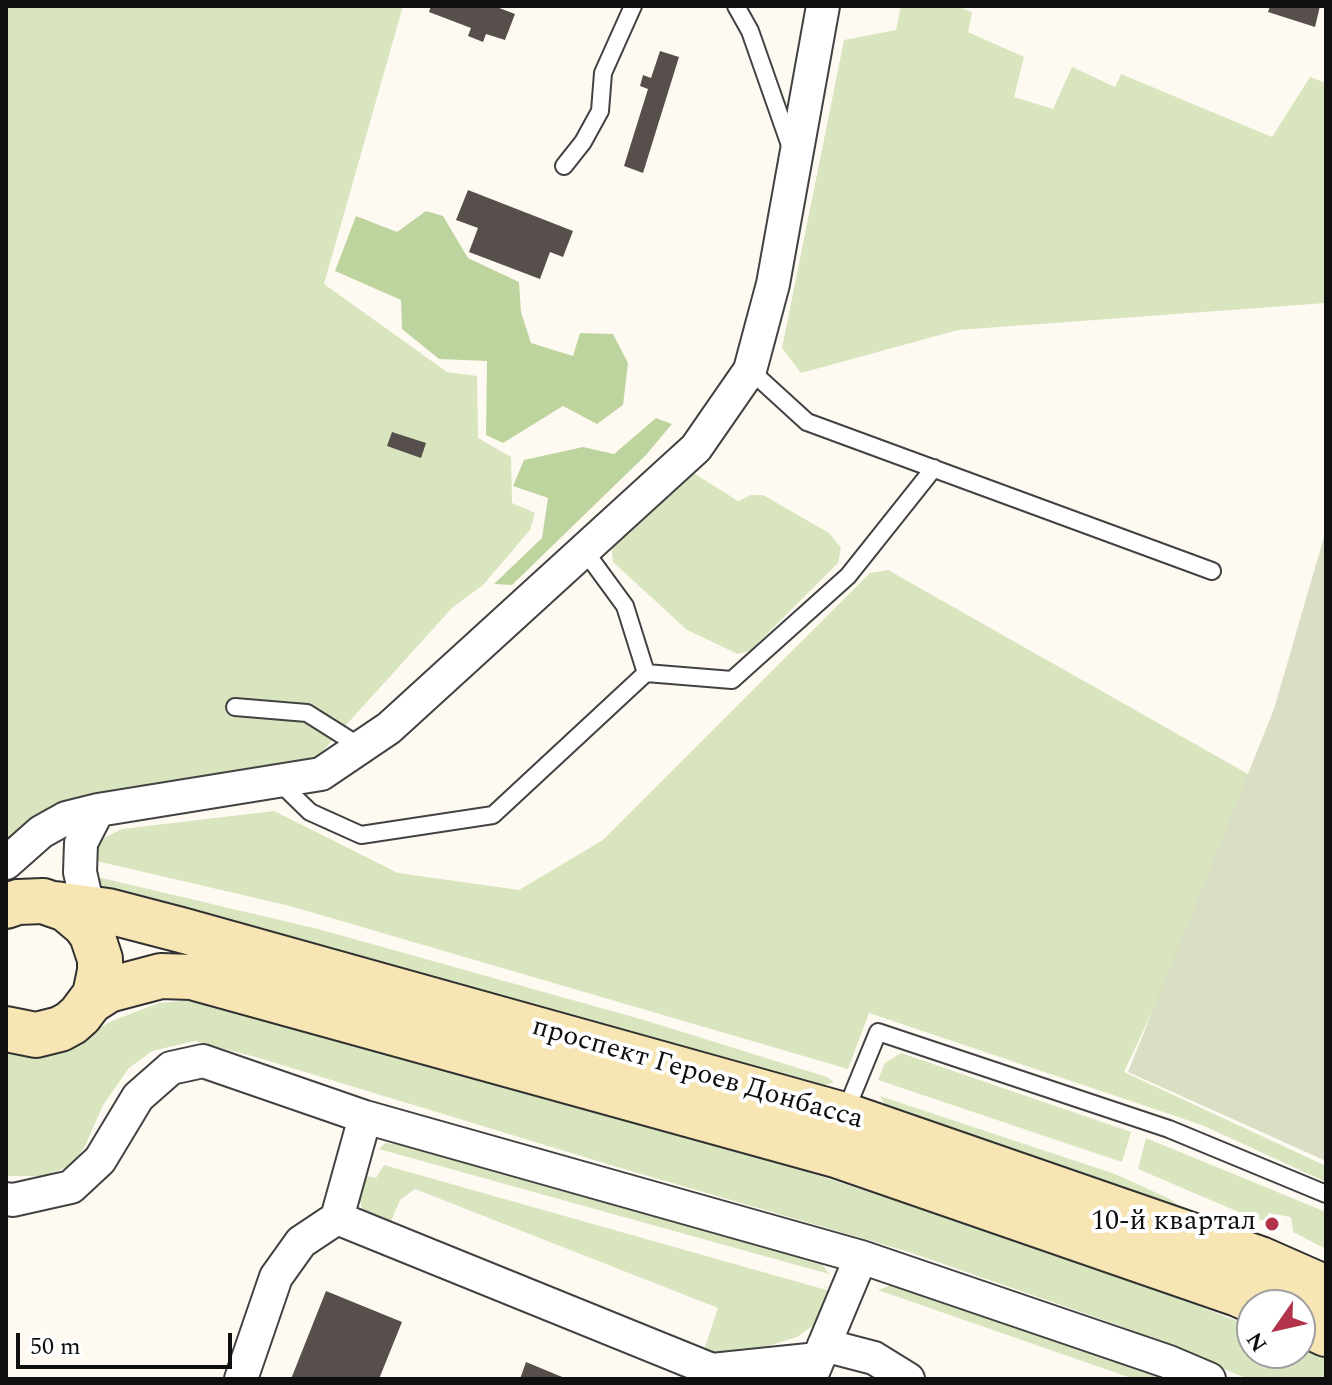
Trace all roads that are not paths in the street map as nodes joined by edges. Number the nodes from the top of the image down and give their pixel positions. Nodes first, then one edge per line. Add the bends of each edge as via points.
1 (633, 6) edge
2 (736, 6) edge
3 (823, 6) edge
4 (796, 164) junction
5 (564, 166) dead end
6 (750, 370) junction
7 (934, 468) junction
8 (584, 550) junction
9 (1212, 571) dead end
10 (646, 673) junction
11 (235, 707) dead end
12 (361, 747) junction
13 (278, 781) junction
14 (98, 810) junction
15 (6, 863) edge
16 (6, 906) edge
17 (80, 919) junction
18 (91, 1001) junction
19 (6, 1029) edge
20 (844, 1115) junction
21 (365, 1117) junction
22 (1326, 1194) edge
23 (6, 1199) edge
24 (337, 1218) junction
25 (861, 1257) junction
26 (1326, 1288) edge
27 (1236, 1293) edge
28 (817, 1361) edge
29 (710, 1375) edge
30 (241, 1379) edge
31 (908, 1379) edge
32 (1209, 1379) edge

1 - 5 lane via 603,73 600,111
2 - 4 lane via 750,31
3 - 4 street
4 - 6 street
6 - 7 lane via 807,422
6 - 8 street via 696,448
7 - 9 lane
7 - 10 lane via 848,576 732,680
8 - 10 lane via 625,606
8 - 12 street via 389,728
10 - 13 lane via 493,815 361,835 310,812
11 - 12 lane via 307,713
12 - 13 street via 321,774
13 - 14 street
14 - 15 street via 66,818 41,832
14 - 17 street via 81,843
16 - 17 street, проспект Героев Донбасса via 30,900
17 - 18 street via 100,971
17 - 20 street, проспект Героев Донбасса via 181,930
18 - 19 street, проспект Героев Донбасса via 60,1029 36,1035
18 - 27 street, проспект Героев Донбасса via 108,990 161,976 192,977 836,1155
20 - 22 lane via 878,1032 1169,1129
20 - 26 street, проспект Героев Донбасса via 1260,1259
21 - 23 street via 203,1061 171,1068 138,1097 100,1160 71,1187
21 - 24 street
21 - 25 street
24 - 29 street
24 - 30 street via 301,1242 276,1277
25 - 28 street
25 - 32 street
28 - 29 street
28 - 31 street via 874,1358

